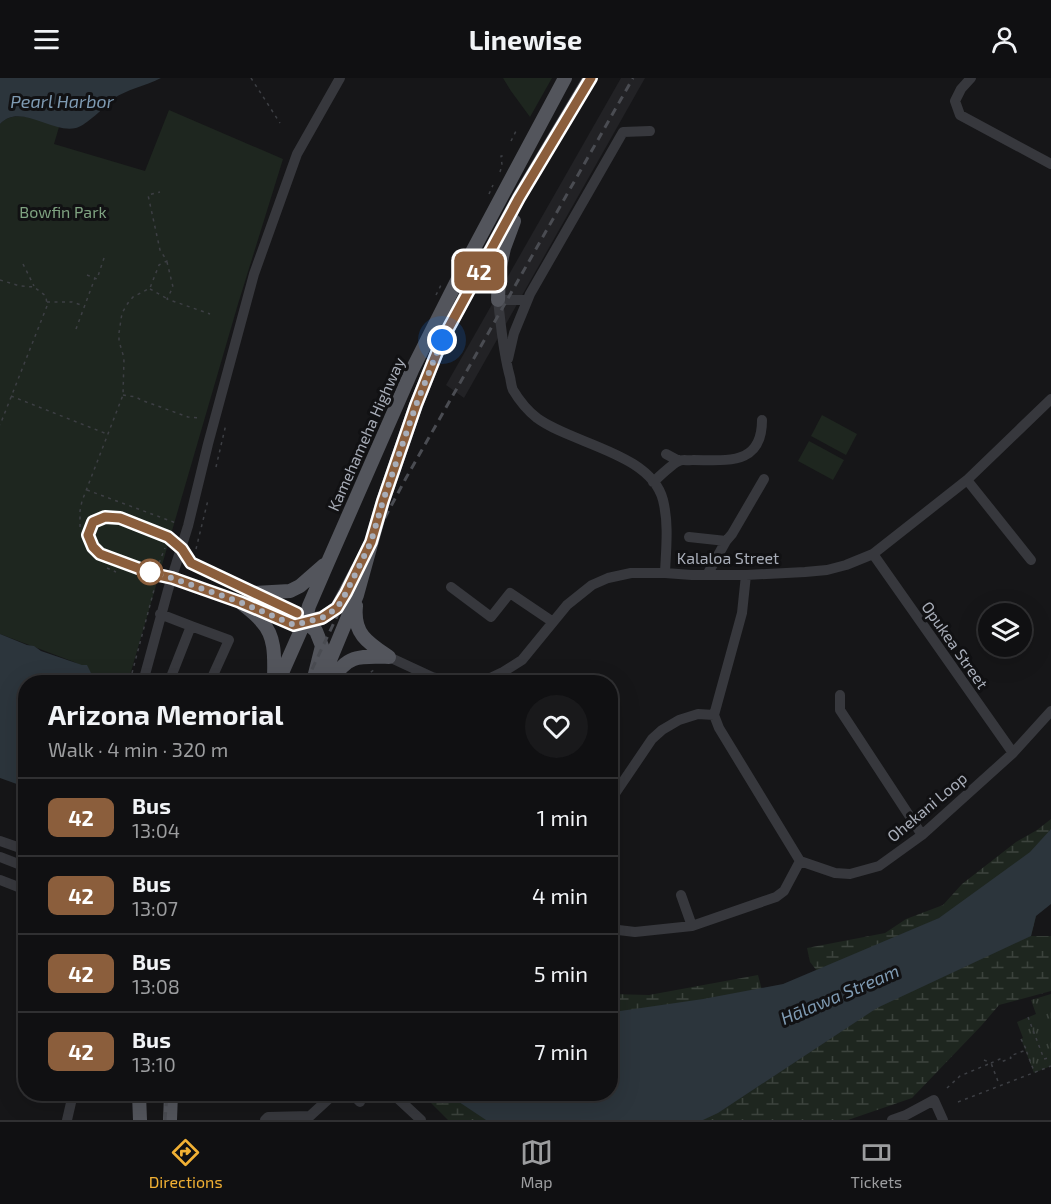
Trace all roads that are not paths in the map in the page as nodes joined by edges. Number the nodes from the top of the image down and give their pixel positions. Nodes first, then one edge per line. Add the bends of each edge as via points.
1 (340, 78) edge
2 (565, 78) edge
3 (590, 78) edge
4 (971, 78) edge
5 (651, 131) dead end
6 (1051, 164) edge
7 (519, 198) junction
8 (498, 300) junction
9 (527, 300) junction
10 (506, 365) junction
11 (1051, 399) edge
12 (762, 420) dead end
13 (666, 454) dead end
14 (679, 461) junction
15 (764, 479) dead end
16 (967, 480) junction
17 (653, 482) junction
18 (689, 537) dead end
19 (726, 541) junction
20 (371, 542) junction
21 (182, 549) junction
22 (873, 554) junction
23 (1031, 560) dead end
24 (328, 562) junction
25 (665, 573) junction
26 (707, 575) junction
27 (746, 575) junction
28 (172, 578) junction
29 (451, 587) dead end
30 (254, 593) junction
31 (357, 595) junction
32 (240, 602) junction
33 (160, 614) junction
34 (305, 621) junction
35 (554, 622) junction
36 (191, 626) junction
37 (389, 657) junction
38 (145, 675) edge
39 (172, 675) edge
40 (213, 675) edge
41 (276, 675) edge
42 (279, 675) edge
43 (315, 675) edge
44 (324, 675) edge
45 (336, 675) edge
46 (428, 675) edge
47 (497, 675) edge
48 (840, 695) dead end
49 (1051, 711) edge
50 (714, 715) junction
51 (1013, 753) junction
52 (618, 789) edge
53 (922, 835) junction
54 (0, 841) edge
55 (18, 847) edge
56 (0, 857) edge
57 (800, 861) junction
58 (18, 864) edge
59 (0, 880) edge
60 (18, 887) edge
61 (681, 895) dead end
62 (692, 926) junction
63 (618, 930) edge
64 (72, 1101) edge
65 (139, 1101) edge
66 (171, 1101) edge
67 (327, 1101) edge
68 (401, 1101) edge
69 (310, 1118) edge
70 (67, 1120) edge
71 (140, 1120) edge
72 (170, 1120) edge
73 (265, 1120) edge
74 (421, 1120) edge
75 (892, 1120) edge
76 (943, 1120) edge

1 - 21 street via 297,154 254,274
2 - 24 main road, Kamehameha Highway via 413,368
3 - 7 main road, Kamehameha Highway
4 - 6 street via 955,101 960,115
5 - 9 street via 623,132
7 - 8 main road via 499,271
7 - 20 main road, Kamehameha Highway via 442,340
8 - 9 street
8 - 10 street
9 - 10 street
10 - 17 street via 513,389 537,418 644,470
11 - 16 street, Kalaloa Street
12 - 14 street via 757,445 748,454 736,459
13 - 14 street
14 - 17 street
15 - 19 street
16 - 22 street, Kalaloa Street
16 - 23 street
17 - 25 street via 663,497 667,520
18 - 19 street
19 - 26 street
20 - 31 main road, Kamehameha Highway
20 - 34 main road via 337,608 322,618
21 - 28 street
21 - 28 street via 168,537 120,518 105,517 93,522 88,535 100,554
21 - 30 street via 191,563
22 - 27 street, Kalaloa Street via 827,570
22 - 51 street, Opukea Street
24 - 30 main road via 290,591
24 - 34 main road, Kamehameha Highway
25 - 26 street, Kalaloa Street
25 - 35 street, Kalaloa Street via 631,573 592,585 567,605
26 - 27 street, Kalaloa Street
27 - 50 street via 742,613
28 - 32 street
28 - 33 street
29 - 35 street via 491,617 510,593
30 - 34 street via 297,613
31 - 37 main road via 358,629 367,642
31 - 44 main road, Kamehameha Highway
32 - 34 street via 294,625
32 - 41 main road via 263,623 270,637
33 - 36 street
33 - 38 street
34 - 42 main road, Kamehameha Highway
34 - 43 main road via 316,631 322,646
35 - 47 street, Kalaloa Street via 522,660
36 - 39 street
36 - 40 street via 229,640
37 - 45 main road via 355,658 343,664
37 - 46 street, Kalaloa Street
48 - 53 street via 840,710
49 - 51 street, Ohekani Loop
50 - 52 street via 698,714 662,730
50 - 57 street
51 - 53 street, Ohekani Loop
53 - 57 street, Ohekani Loop via 879,866 850,874
54 - 55 street
56 - 58 street
57 - 62 street via 784,891 776,897
59 - 60 street
61 - 62 street
62 - 63 street via 636,932
64 - 70 street
65 - 71 main road
66 - 72 main road
67 - 69 street
68 - 74 street
69 - 73 street
75 - 76 street via 934,1100

